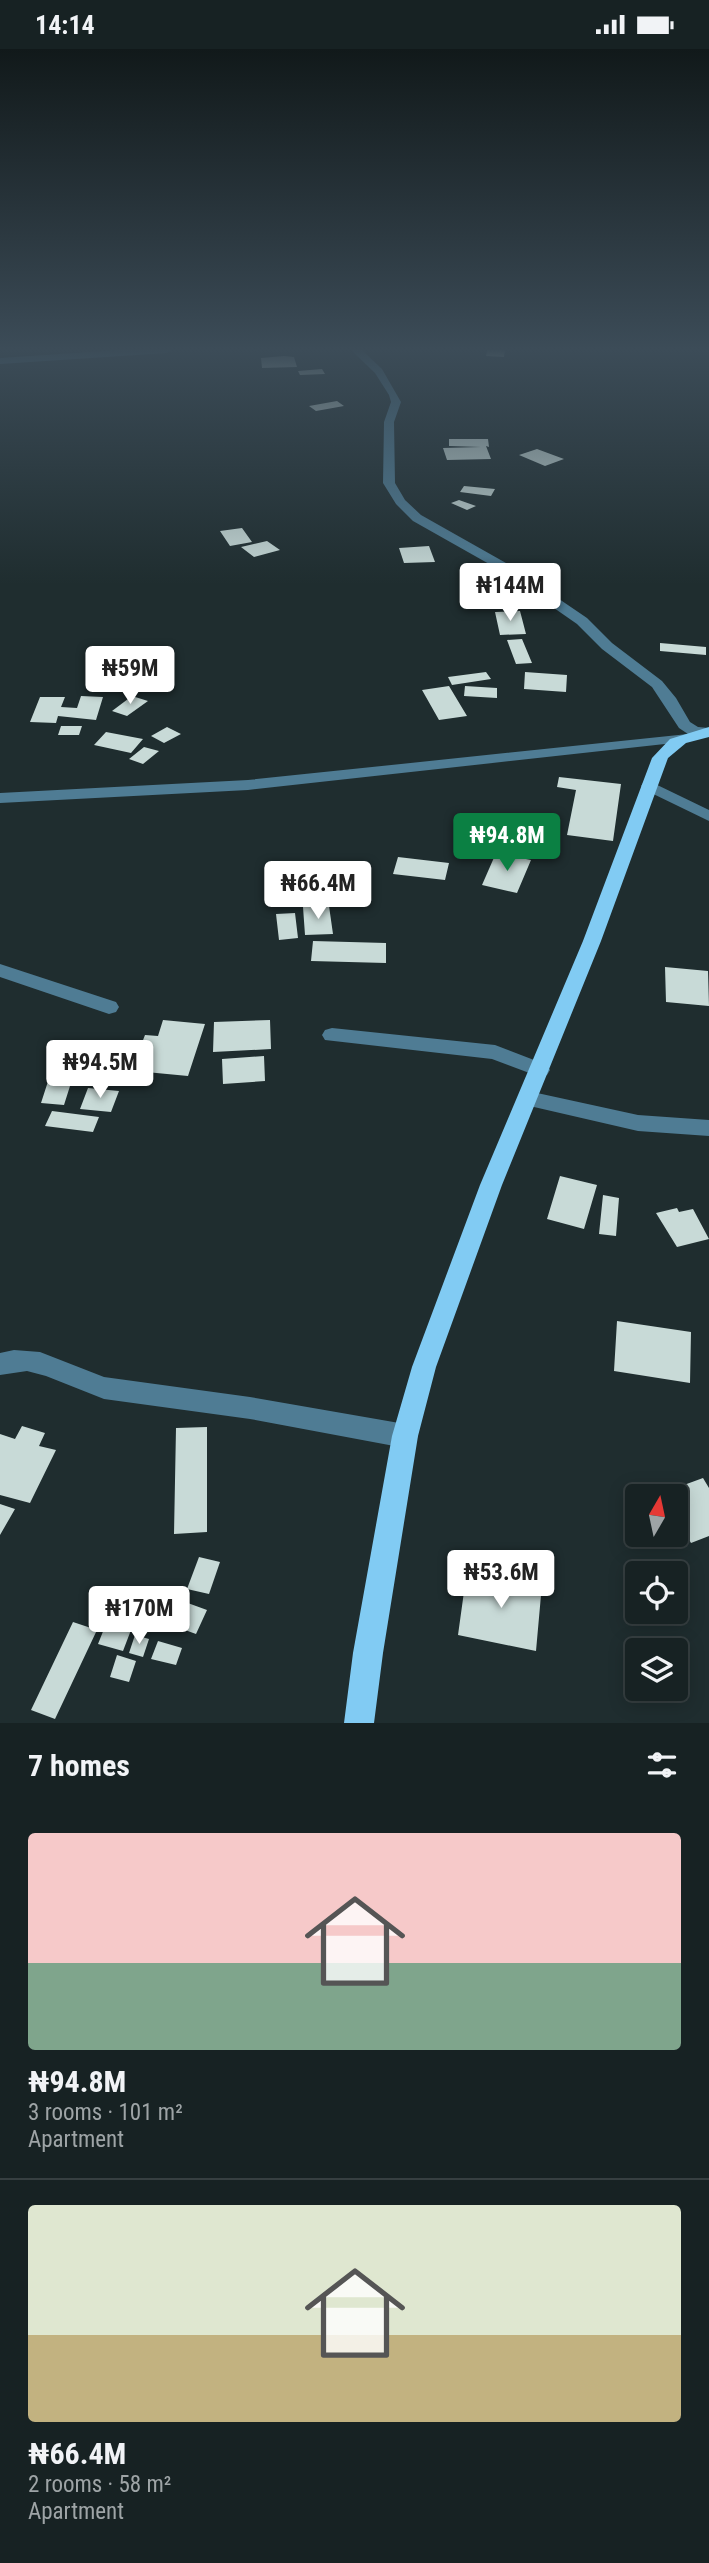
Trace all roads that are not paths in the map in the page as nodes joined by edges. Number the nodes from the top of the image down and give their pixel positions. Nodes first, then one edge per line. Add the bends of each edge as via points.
1 (389, 428) edge
2 (708, 732) edge
3 (683, 737) junction
4 (649, 786) junction
5 (0, 798) edge
6 (709, 815) edge
7 (0, 970) edge
8 (109, 1007) dead end
9 (332, 1035) dead end
10 (540, 1070) junction
11 (528, 1099) junction
12 (709, 1128) edge
13 (0, 1364) edge
14 (405, 1436) junction
15 (359, 1723) edge

1 - 2 street via 389,482 400,502 417,518 502,566 582,621 657,684 684,725
2 - 3 main road
3 - 4 main road via 667,747
3 - 5 street via 248,785
4 - 6 street
4 - 10 main road
7 - 8 street
9 - 10 street via 495,1052
10 - 11 main road
11 - 12 street via 638,1123
11 - 14 main road via 429,1354
13 - 14 street via 9,1360 42,1362 104,1388
14 - 15 main road

